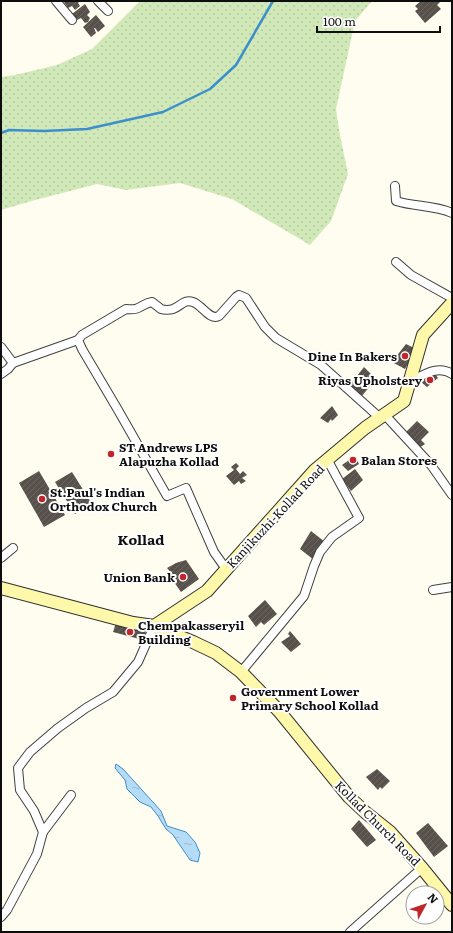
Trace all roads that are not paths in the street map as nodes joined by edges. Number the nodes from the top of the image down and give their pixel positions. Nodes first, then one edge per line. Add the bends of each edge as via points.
1 (56, 1) edge
2 (98, 1) edge
3 (108, 11) dead end
4 (72, 20) dead end
5 (395, 186) dead end
6 (452, 213) edge
7 (396, 262) dead end
8 (452, 298) edge
9 (452, 303) edge
10 (78, 340) junction
11 (1, 347) edge
12 (13, 363) junction
13 (1, 374) edge
14 (452, 374) edge
15 (409, 382) junction
16 (382, 416) junction
17 (327, 459) junction
18 (452, 496) edge
19 (13, 548) dead end
20 (1, 558) edge
21 (226, 569) junction
22 (452, 587) edge
23 (1, 588) edge
24 (433, 590) dead end
25 (154, 626) junction
26 (241, 672) junction
27 (71, 795) dead end
28 (43, 832) junction
29 (422, 868) junction
30 (452, 905) edge
31 (1, 917) edge
32 (350, 932) edge

1 - 4 street
2 - 3 street
5 - 6 street via 396,201 443,209
7 - 8 street
9 - 15 main road, Kanjikuzhi-Kollad Road via 423,335
10 - 12 street
10 - 16 street via 126,308 133,310 152,302 160,310 172,310 187,301 197,304 216,318 238,295 241,295 250,302 265,327 276,338 321,365
10 - 21 street via 167,496 186,488 214,552
11 - 12 street
12 - 13 street
14 - 15 street via 443,370 429,372
15 - 16 main road, Kanjikuzhi-Kollad Road via 404,401
16 - 17 main road, Kanjikuzhi-Kollad Road
16 - 18 street via 431,465
17 - 21 main road, Kanjikuzhi-Kollad Road
17 - 26 street via 359,518 332,537 320,552 304,596
19 - 20 street
21 - 25 main road, Kanjikuzhi-Kollad Road via 207,591
22 - 24 street
23 - 25 main road, Kollad Church Road
25 - 26 main road, Kollad Church Road via 216,653
25 - 28 street via 138,662 113,692 58,728 30,752 18,768 20,790 34,811
26 - 29 main road, Kollad Church Road via 279,711 349,797 390,832
27 - 28 street
28 - 31 street via 37,854
29 - 30 main road, Kollad Church Road
29 - 32 street

